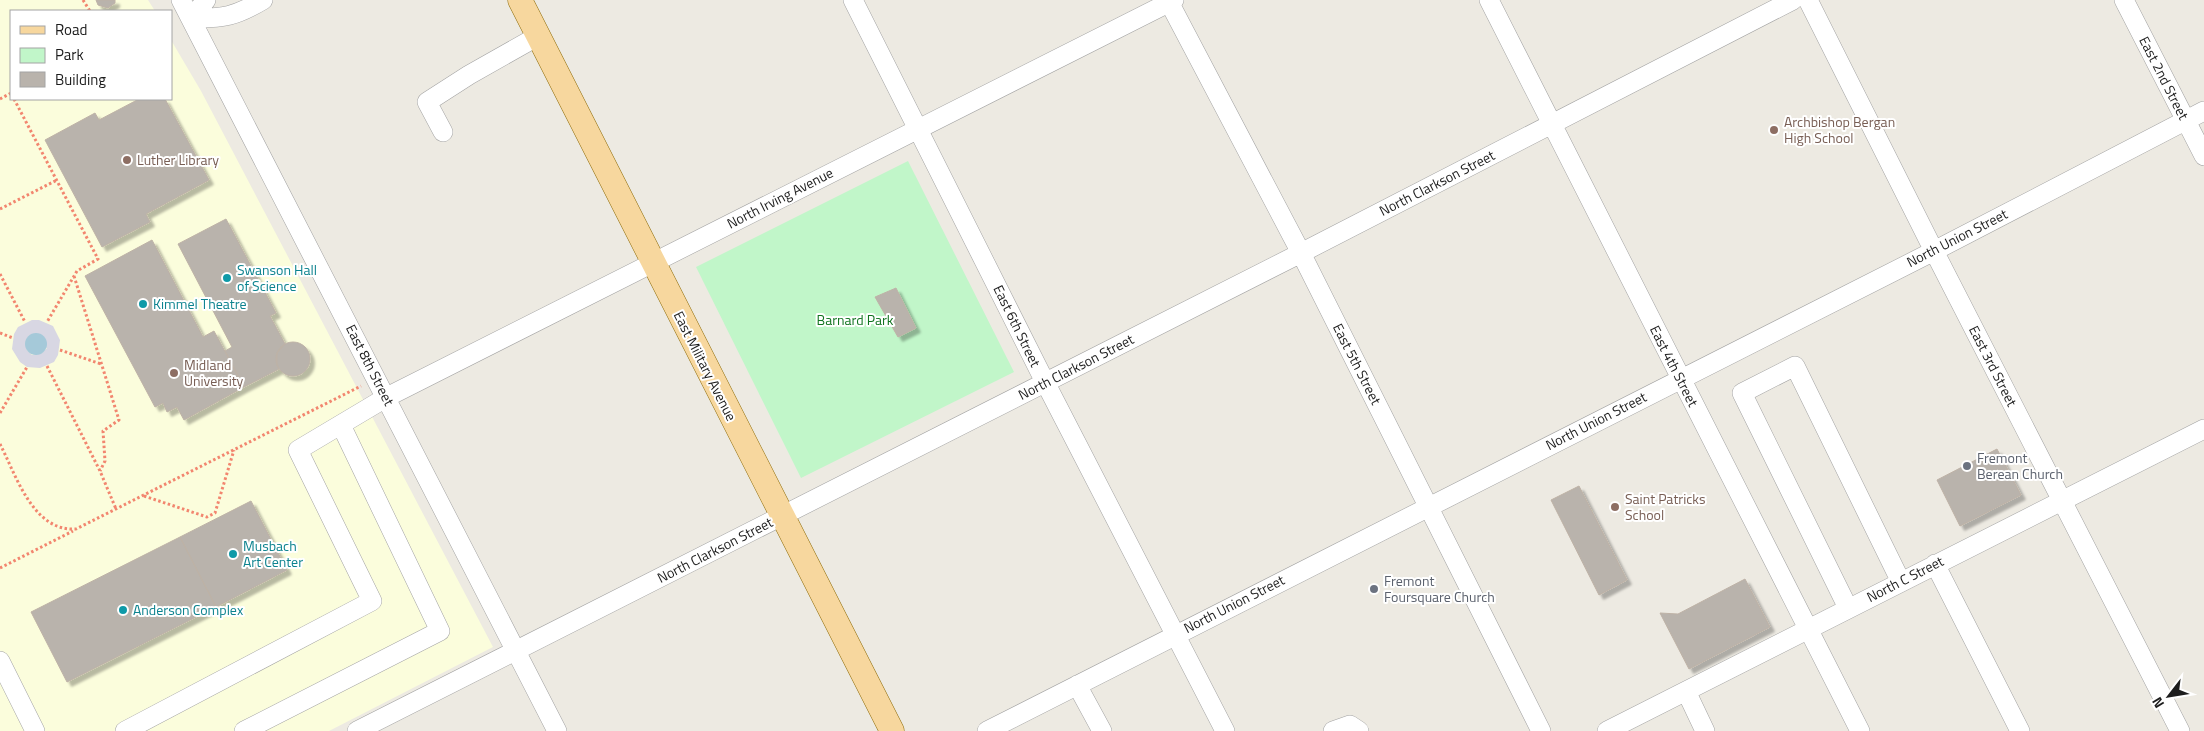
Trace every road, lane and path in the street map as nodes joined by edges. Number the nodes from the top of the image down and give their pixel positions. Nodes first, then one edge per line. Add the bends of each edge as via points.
1 (181, 0) edge
2 (206, 0) edge
3 (263, 0) edge
4 (520, 0) edge
5 (853, 0) edge
6 (1489, 0) edge
7 (1793, 0) edge
8 (1808, 0) edge
9 (2124, 0) edge
10 (1170, 1) edge
11 (192, 18) junction
12 (538, 36) junction
13 (15, 100) edge
14 (2204, 111) edge
15 (2186, 120) junction
16 (1552, 124) junction
17 (918, 127) junction
18 (443, 132) dead end
19 (2204, 156) edge
20 (57, 180) junction
21 (0, 209) edge
22 (1934, 251) junction
23 (1300, 253) junction
24 (653, 263) junction
25 (0, 274) edge
26 (74, 275) junction
27 (25, 322) dead end
28 (47, 322) dead end
29 (0, 333) edge
30 (13, 338) dead end
31 (60, 350) dead end
32 (102, 364) junction
33 (47, 366) dead end
34 (27, 367) dead end
35 (377, 378) junction
36 (1681, 378) junction
37 (1045, 382) junction
38 (387, 397) junction
39 (0, 413) edge
40 (341, 425) junction
41 (2204, 428) edge
42 (0, 444) edge
43 (234, 450) junction
44 (100, 471) junction
45 (144, 495) junction
46 (2062, 501) junction
47 (1428, 506) junction
48 (116, 509) junction
49 (782, 516) junction
50 (76, 529) junction
51 (1935, 564) junction
52 (0, 568) edge
53 (1901, 582) junction
54 (1848, 608) junction
55 (1808, 629) junction
56 (1176, 634) junction
57 (516, 650) junction
58 (0, 661) edge
59 (1077, 685) junction
60 (1686, 691) junction
61 (35, 731) edge
62 (125, 731) edge
63 (244, 731) edge
64 (357, 731) edge
65 (557, 731) edge
66 (892, 731) edge
67 (987, 731) edge
68 (1102, 731) edge
69 (1225, 731) edge
70 (1333, 731) edge
71 (1359, 731) edge
72 (1541, 731) edge
73 (1607, 731) edge
74 (1706, 731) edge
75 (1860, 731) edge
76 (2020, 731) edge
77 (2180, 731) edge

1 - 11 street, East 8th Street
2 - 11 street
3 - 11 street via 222,18
4 - 12 main road, East Military Avenue
5 - 17 street, East 6th Street
6 - 16 street, East 4th Street
7 - 16 street, North Clarkson Street
8 - 22 street, East 3rd Street
9 - 15 street, East 2nd Street
10 - 17 street, North Irving Avenue
10 - 23 street, East 5th Street
11 - 35 street, East 8th Street
12 - 18 street via 427,102
12 - 24 main road, East Military Avenue
13 - 20 path
14 - 15 street, North Union Street
15 - 19 street, East 2nd Street
15 - 22 street, North Union Street
16 - 23 street, North Clarkson Street
16 - 36 street, East 4th Street
17 - 24 street, North Irving Avenue
17 - 37 street, East 6th Street
20 - 21 path
20 - 26 path via 98,259
22 - 36 street, North Union Street
22 - 46 street, East 3rd Street
23 - 37 street, North Clarkson Street
23 - 47 street, East 5th Street
24 - 38 street, North Irving Avenue
24 - 49 main road, East Military Avenue
25 - 27 path
26 - 28 path
26 - 32 path
29 - 30 path
31 - 32 path
32 - 44 path via 119,420 103,431 105,460
33 - 44 path
34 - 39 path
35 - 38 street, East 8th Street
35 - 43 path
36 - 47 street, North Union Street
36 - 55 street, East 4th Street
37 - 49 street, North Clarkson Street
37 - 56 street, East 6th Street
38 - 40 street, North Irving Avenue
38 - 57 street, East 8th Street
40 - 62 street, North Irving Avenue via 298,450 372,601
40 - 63 street via 440,631
41 - 46 street, North C Street
42 - 50 path via 34,509 50,525 66,530
43 - 45 path
43 - 45 path via 214,512 207,517
44 - 48 path
45 - 48 path
46 - 51 street, North C Street
46 - 77 street, East 3rd Street
47 - 56 street, North Union Street
47 - 72 street, East 5th Street
48 - 50 path
49 - 57 street, North Clarkson Street
49 - 66 main road, East Military Avenue
50 - 52 path
51 - 53 street, North C Street
51 - 76 street
53 - 54 street, North C Street
53 - 54 street via 1795,366 1742,393
54 - 55 street, North C Street
55 - 60 street, North C Street
55 - 75 street, East 4th Street
56 - 59 street, North Union Street
56 - 69 street, East 6th Street
57 - 64 street, North Clarkson Street
57 - 65 street, East 8th Street
58 - 61 street
59 - 67 street, North Union Street
59 - 68 street
60 - 73 street, North C Street
60 - 74 street
70 - 71 street via 1350,725

